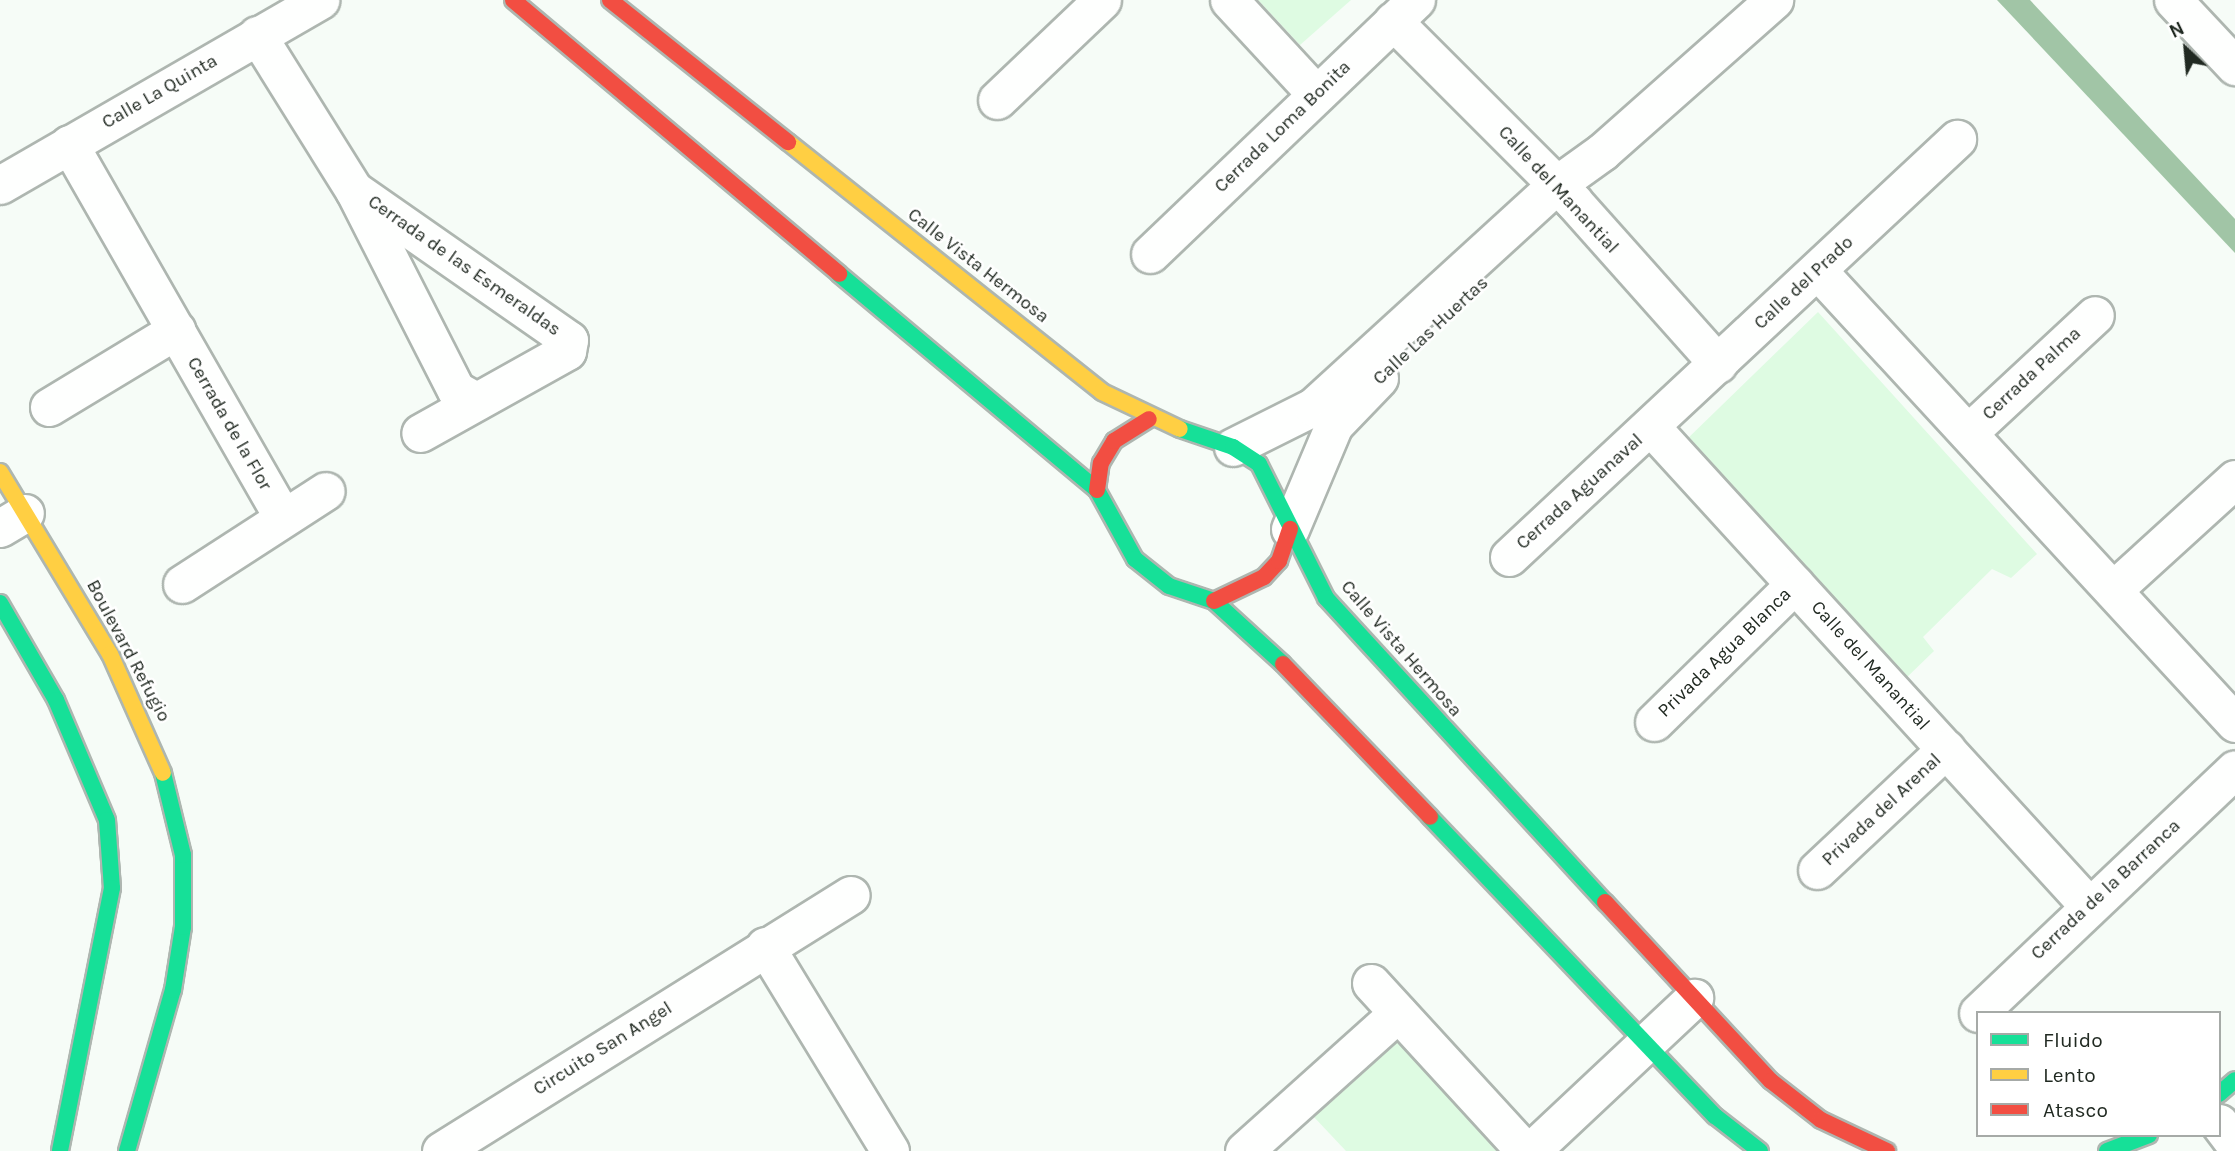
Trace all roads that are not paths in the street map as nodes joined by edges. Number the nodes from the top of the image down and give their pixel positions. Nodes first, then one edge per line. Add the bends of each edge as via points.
1 (321, 0) edge
2 (513, 0) edge
3 (610, 0) edge
4 (1102, 0) edge
5 (1228, 0) edge
6 (1774, 0) edge
7 (2184, 4) edge
8 (1405, 11) edge
9 (257, 35) junction
10 (2235, 66) edge
11 (1316, 93) junction
12 (997, 100) dead end
13 (1957, 139) dead end
14 (69, 144) junction
15 (0, 185) edge
16 (354, 190) junction
17 (1565, 192) junction
18 (1150, 254) dead end
19 (1818, 271) junction
20 (2095, 314) dead end
21 (176, 330) junction
22 (1718, 364) junction
23 (474, 400) junction
24 (49, 407) dead end
25 (1149, 419) junction
26 (1651, 427) junction
27 (419, 433) dead end
28 (1968, 433) junction
29 (1233, 447) junction
30 (0, 472) edge
31 (2235, 479) edge
32 (1097, 490) junction
33 (327, 491) dead end
34 (283, 517) junction
35 (12, 521) edge
36 (1290, 529) junction
37 (1509, 557) dead end
38 (182, 584) dead end
39 (1795, 584) junction
40 (2113, 590) junction
41 (1214, 601) junction
42 (0, 603) edge
43 (1654, 722) dead end
44 (2235, 723) edge
45 (1946, 749) junction
46 (2235, 769) edge
47 (1817, 870) dead end
48 (850, 895) dead end
49 (2088, 905) junction
50 (765, 946) junction
51 (1370, 983) dead end
52 (1694, 998) junction
53 (1980, 1011) edge
54 (1398, 1013) junction
55 (1646, 1044) junction
56 (2235, 1080) edge
57 (2221, 1092) edge
58 (2221, 1126) edge
59 (2145, 1137) edge
60 (2235, 1144) edge
61 (887, 1150) edge
62 (60, 1151) edge
63 (127, 1151) edge
64 (441, 1151) edge
65 (1244, 1151) edge
66 (1525, 1151) edge
67 (1531, 1151) edge
68 (1760, 1151) edge
69 (1887, 1151) edge
70 (2107, 1151) edge

1 - 9 street, Calle La Quinta
2 - 32 street
3 - 25 street, Calle Vista Hermosa via 1102,392
4 - 12 street
5 - 11 street
6 - 17 street, Calle Las Huertas via 1602,152
7 - 10 street
8 - 11 street, Cerrada Loma Bonita
8 - 17 street, Calle del Manantial
9 - 14 street, Calle La Quinta
9 - 16 street, Cerrada de las Esmeraldas
11 - 18 street, Cerrada Loma Bonita
13 - 19 street, Calle del Prado
14 - 15 street, Calle La Quinta
14 - 21 street, Cerrada de la Flor
16 - 23 street, Cerrada de las Esmeraldas via 456,390
16 - 23 street, Cerrada de las Esmeraldas via 565,335 570,346
17 - 22 street, Calle del Manantial
17 - 29 street, Calle Las Huertas via 1313,407
17 - 36 street, Calle Las Huertas via 1351,404 1311,470
19 - 22 street, Calle del Prado
19 - 28 street
20 - 28 street, Cerrada Palma
21 - 24 street
21 - 34 street, Cerrada de la Flor
22 - 26 street, Calle del Prado
23 - 27 street
25 - 29 street, Calle Vista Hermosa
25 - 32 street via 1114,441 1101,463
26 - 37 street, Cerrada Aguanaval
26 - 39 street, Calle del Manantial
28 - 40 street
29 - 36 street, Calle Vista Hermosa via 1259,464
30 - 35 street, Boulevard Refugio
31 - 40 street
32 - 41 street via 1135,559 1169,586
33 - 34 street
34 - 38 street
35 - 63 street, Boulevard Refugio via 147,728 175,806 184,855 183,927 173,990
36 - 41 street via 1279,561 1264,577
36 - 52 street, Calle Vista Hermosa via 1326,598
39 - 43 street, Privada Agua Blanca
39 - 45 street, Calle del Manantial
40 - 44 street
41 - 55 street via 1258,637
42 - 62 street via 56,700 107,820 112,888
45 - 47 street, Privada del Arenal
45 - 49 street, Calle del Manantial
46 - 49 street, Cerrada de la Barranca
48 - 50 street, Circuito San Angel
49 - 53 street, Cerrada de la Barranca
50 - 61 street
50 - 64 street, Circuito San Angel
51 - 54 street
52 - 55 street
52 - 69 street, Calle Vista Hermosa via 1771,1081 1821,1120
54 - 65 street
54 - 66 street
55 - 67 street
55 - 68 street via 1715,1116
56 - 57 street
58 - 60 street
59 - 70 street

